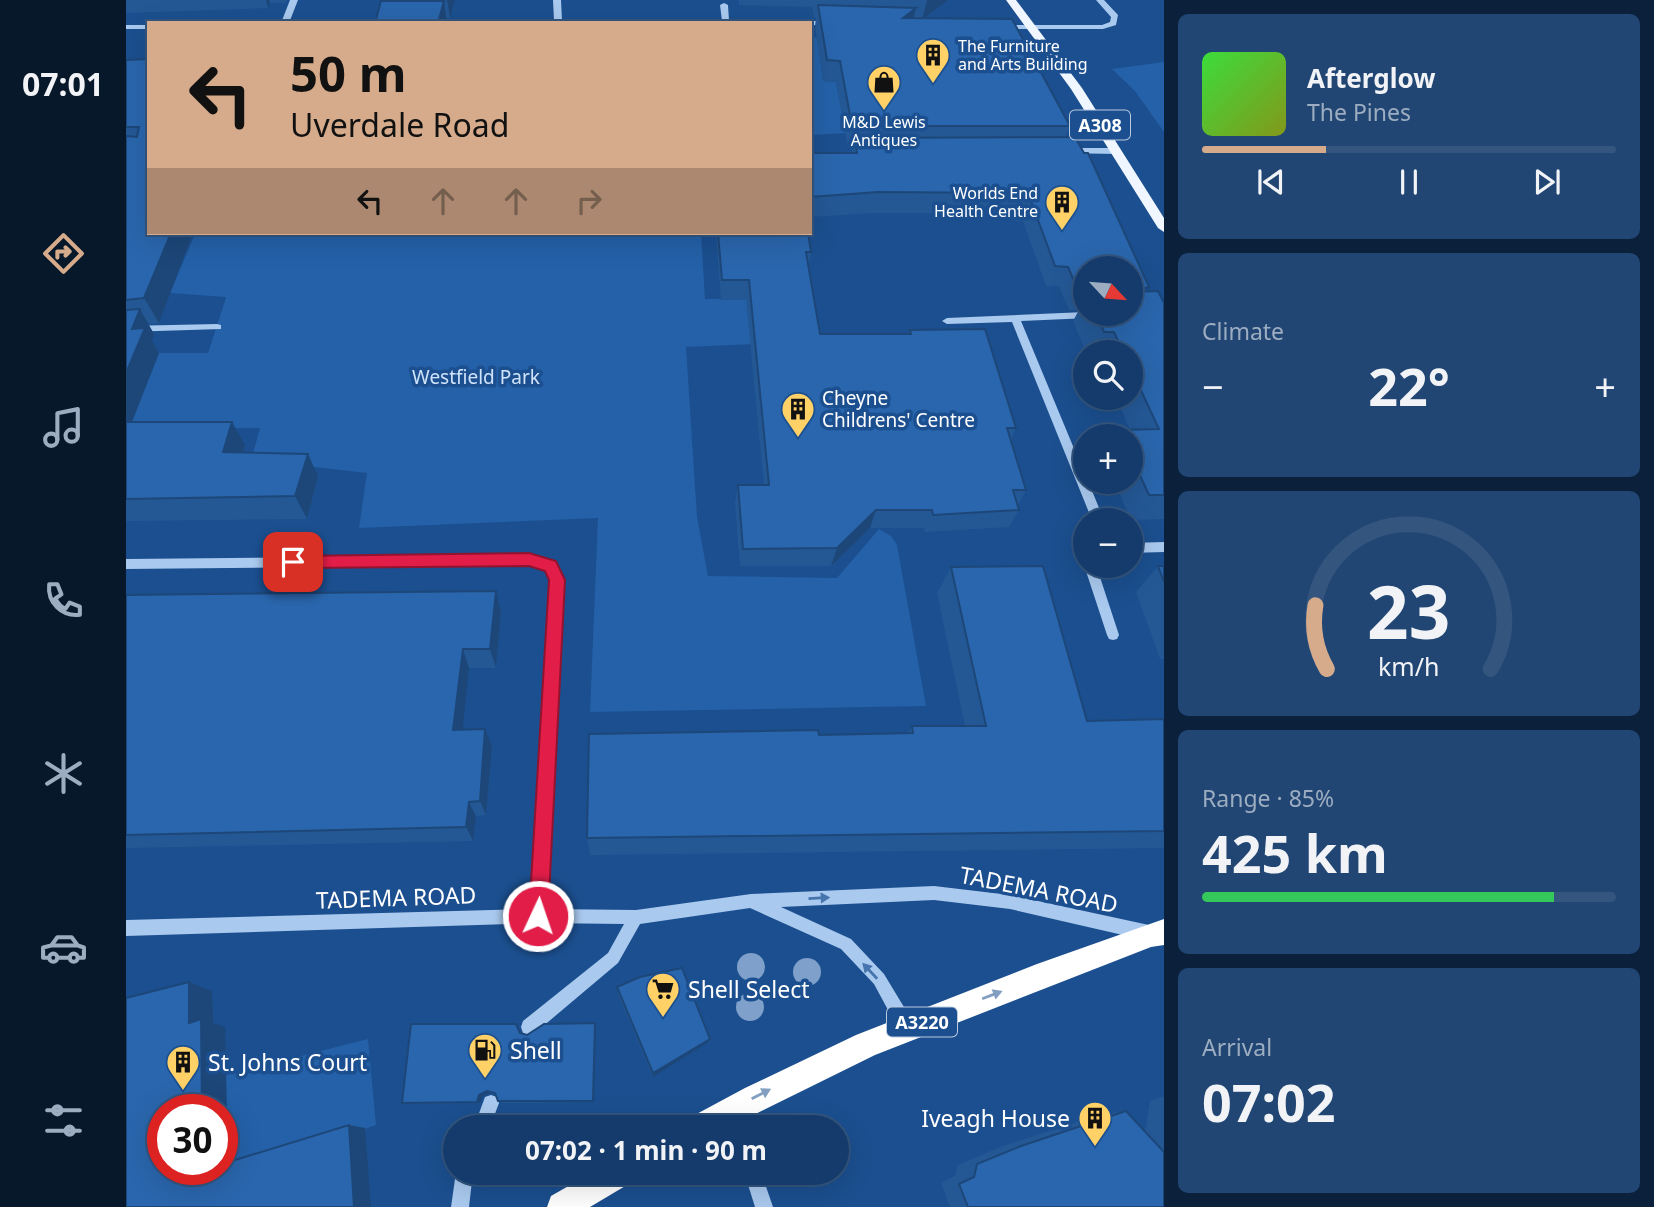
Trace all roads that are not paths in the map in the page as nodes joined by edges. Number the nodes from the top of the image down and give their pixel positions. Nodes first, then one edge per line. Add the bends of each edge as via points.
1 (294, 0) edge
2 (557, 0) edge
3 (1011, 0) edge
4 (1100, 0) edge
5 (724, 5) dead end
6 (286, 21) edge
7 (558, 21) edge
8 (726, 21) edge
9 (812, 23) edge
10 (836, 23) edge
11 (995, 26) edge
12 (126, 27) edge
13 (147, 27) edge
14 (1034, 28) junction
15 (1116, 151) junction
16 (1052, 152) edge
17 (1164, 228) edge
18 (1073, 316) edge
19 (1015, 318) junction
20 (947, 320) dead end
21 (217, 327) dead end
22 (126, 330) edge
23 (1093, 508) edge
24 (1164, 547) edge
25 (1143, 548) edge
26 (126, 564) edge
27 (1094, 578) edge
28 (1113, 635) dead end
29 (751, 901) junction
30 (538, 916) junction
31 (636, 916) junction
32 (126, 928) edge
33 (1157, 933) edge
34 (529, 1027) dead end
35 (907, 1028) junction
36 (491, 1103) edge
37 (486, 1115) edge
38 (740, 1115) edge
39 (463, 1185) edge
40 (600, 1185) edge
41 (756, 1185) edge
42 (460, 1207) edge
43 (562, 1207) edge
44 (764, 1207) edge

1 - 6 street
2 - 7 street
3 - 14 main road, A308
4 - 14 street via 1115,17 1114,23
5 - 8 street
9 - 10 street
11 - 14 street
12 - 13 street
14 - 15 main road, A308
15 - 16 street
15 - 17 main road, A308
18 - 19 street
19 - 20 street
19 - 23 street
21 - 22 street
24 - 25 street
26 - 30 street via 529,560 550,566 557,580
27 - 28 street
29 - 31 street, TADEMA ROAD
29 -> 33 street, TADEMA ROAD via 934,893 1010,902
35 -> 29 street via 879,979 846,944
30 - 31 street, TADEMA ROAD
30 - 32 street, TADEMA ROAD
31 - 34 street via 613,958
35 -> 33 highway, A3220
38 -> 35 highway, A3220 via 810,1070
36 - 37 street
39 - 42 street
40 - 43 highway
41 - 44 street

